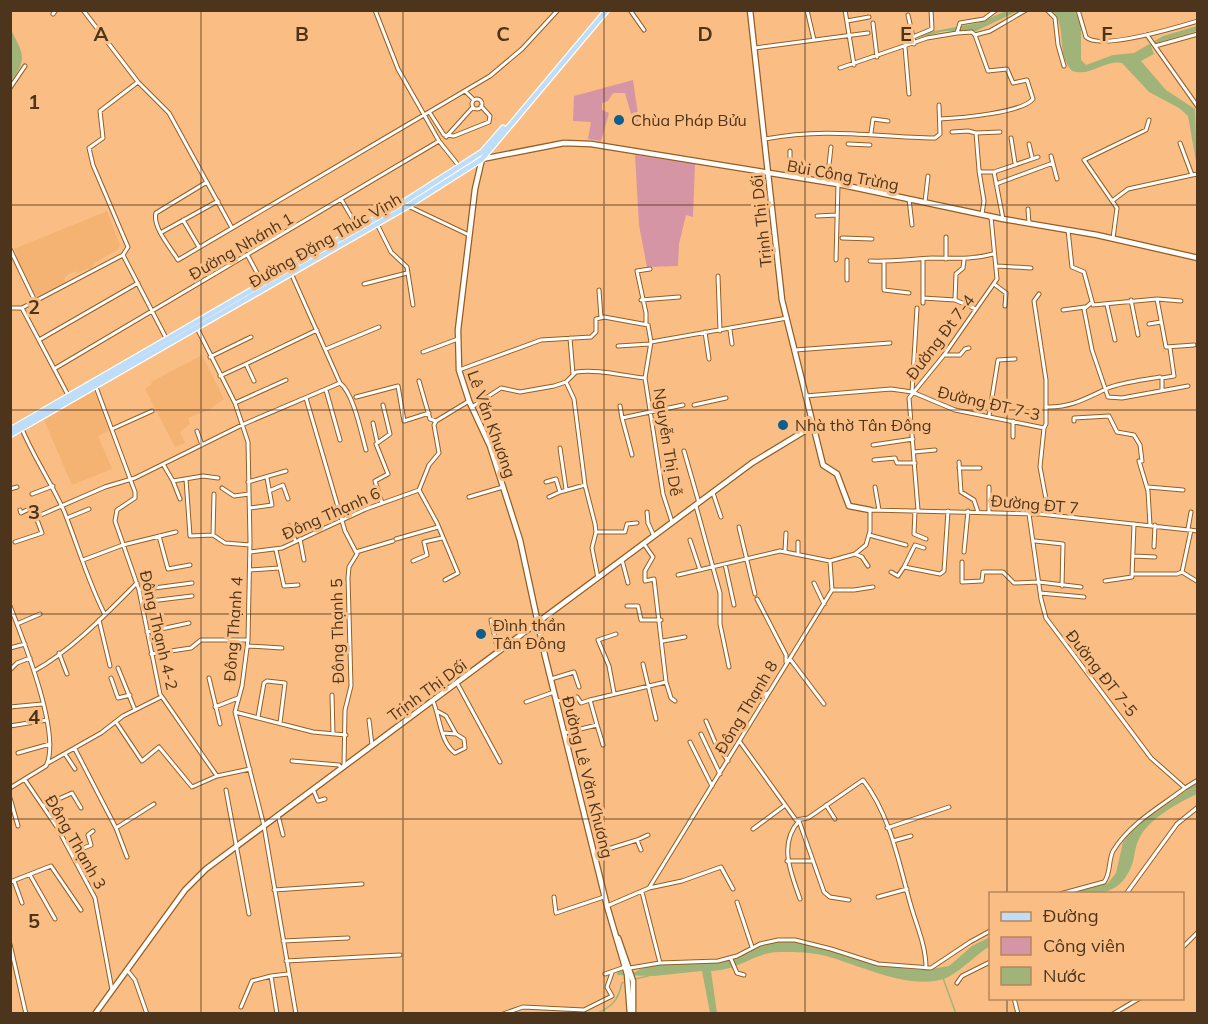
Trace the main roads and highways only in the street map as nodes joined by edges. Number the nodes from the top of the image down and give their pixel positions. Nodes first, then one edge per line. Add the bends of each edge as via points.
1 (605, 10) edge
2 (480, 156) junction
3 (195, 326) junction
4 (70, 399) junction
5 (10, 430) edge
6 (10, 435) edge

1 - 2 main road, Đường Đặng Thúc Vịnh
2 - 3 main road, Đường Đặng Thúc Vịnh
2 - 3 main road, Đường Đặng Thúc Vịnh via 408,206
3 - 4 main road, Đường Đặng Thúc Vịnh
3 - 4 main road, Đường Đặng Thúc Vịnh
4 - 5 main road, Đường Đặng Thúc Vịnh
4 - 6 main road, Đường Đặng Thúc Vịnh

